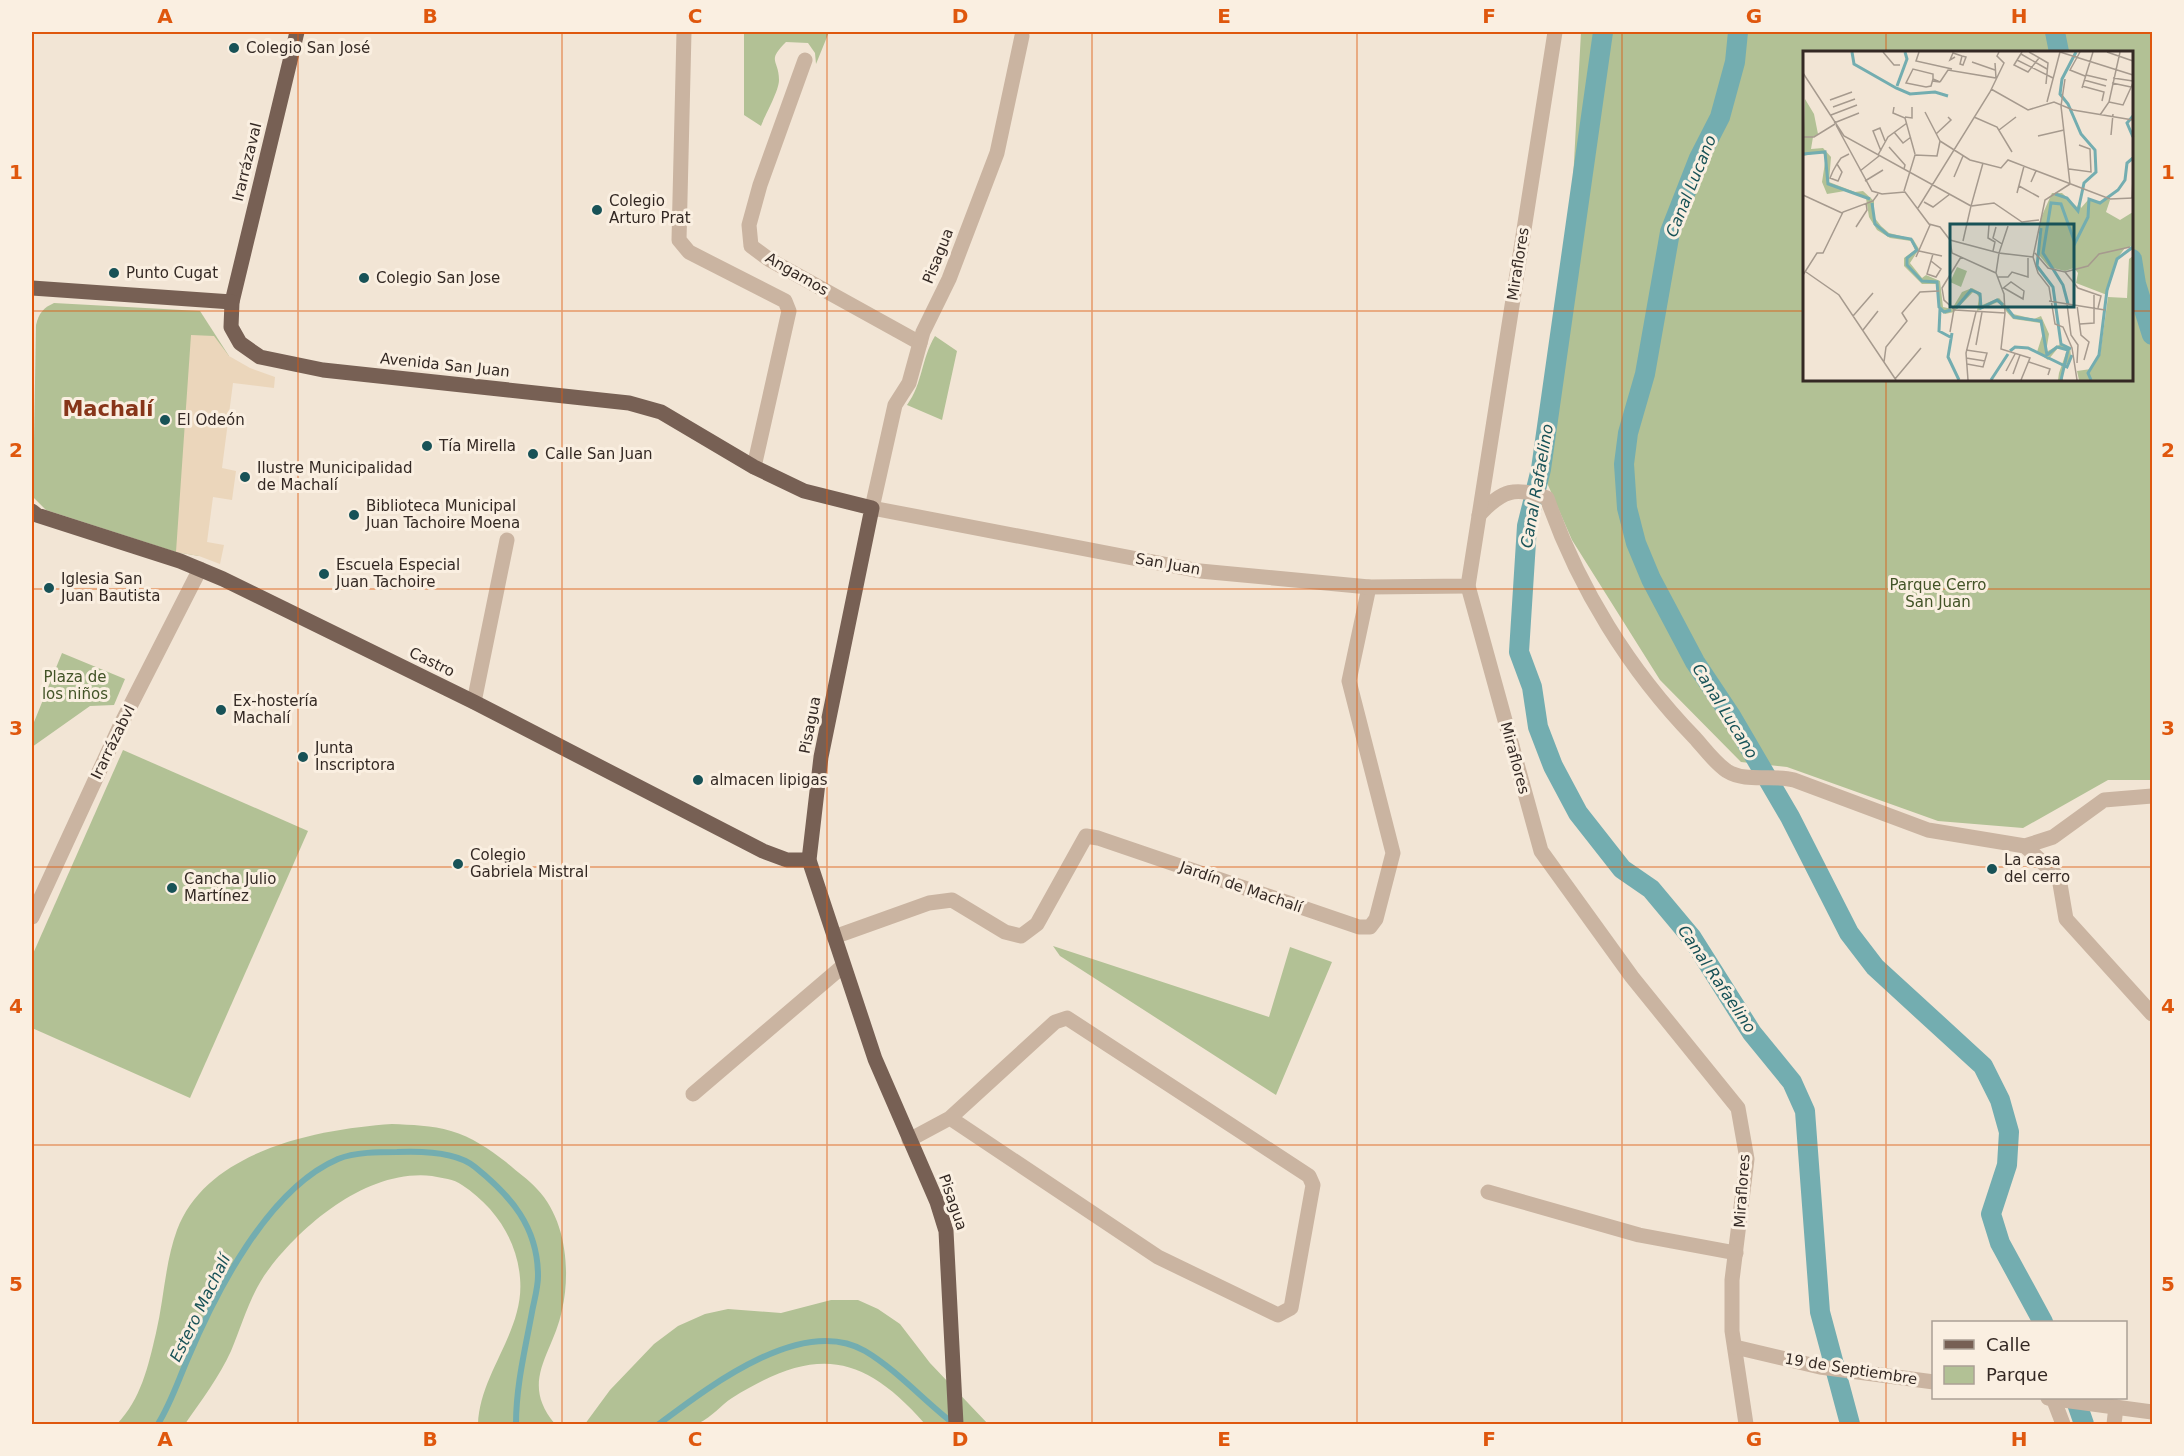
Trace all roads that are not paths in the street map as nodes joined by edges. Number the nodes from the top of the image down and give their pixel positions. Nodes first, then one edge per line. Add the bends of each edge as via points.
1 (297, 32) edge
2 (684, 32) edge
3 (1554, 32) edge
4 (1022, 36) dead end
5 (805, 60) dead end
6 (32, 288) edge
7 (232, 302) junction
8 (920, 343) junction
9 (754, 467) junction
10 (872, 508) junction
11 (32, 511) edge
12 (1479, 516) junction
13 (507, 540) dead end
14 (200, 569) junction
15 (1468, 586) junction
16 (1369, 587) junction
17 (474, 702) junction
18 (2152, 796) edge
19 (2025, 846) junction
20 (810, 860) junction
21 (32, 917) edge
22 (834, 938) junction
23 (843, 966) junction
24 (2152, 1014) edge
25 (693, 1094) dead end
26 (950, 1118) junction
27 (909, 1140) junction
28 (1488, 1192) dead end
29 (1736, 1252) junction
30 (1735, 1347) junction
31 (1932, 1382) edge
32 (2055, 1399) edge
33 (2062, 1399) edge
34 (2116, 1407) junction
35 (2152, 1412) edge
36 (956, 1425) edge
37 (1746, 1425) edge
38 (2063, 1425) edge
39 (2114, 1425) edge

1 - 7 main road, Irarrázaval
2 - 9 street via 679,240 690,252 785,302 789,311
3 - 12 street, Miraflores
4 - 8 street, Pisagua via 997,153
5 - 8 street, Angamos via 760,185 749,225 751,246
6 - 7 main road
7 - 9 main road, Avenida San Juan via 231,327 240,343 260,357 323,370 630,403 661,411
8 - 10 street, Pisagua via 909,383 892,414
9 - 10 main road, Avenida San Juan via 804,491
10 - 16 street, San Juan via 1200,571
10 - 20 main road, Pisagua via 821,757
11 - 14 main road, Castro via 37,516
12 - 15 street, Miraflores
12 - 19 street via 1498,497 1516,490 1546,498 1578,575 1621,646 1661,704 1727,771 1749,778 1778,775 1928,830
13 - 17 street
14 - 17 main road, Castro
14 - 21 street, Irarrázabvl via 121,724
15 - 16 street, San Juan
15 - 29 street, Miraflores via 1541,851 1632,977 1738,1108 1747,1159
16 - 22 street, Jardín de Machalí via 1349,681 1393,853 1376,919 1370,927 1359,927 1086,836 1037,924 1022,936 1005,932 952,900 929,903
17 - 20 main road, Castro via 763,851 787,860
18 - 19 street via 2104,800 2053,837
19 - 24 street via 2059,878 2066,918
20 - 22 main road, Pisagua
22 - 23 main road, Pisagua
23 - 25 street
23 - 27 main road, Pisagua via 874,1059
26 - 26 street via 1158,1257 1278,1315 1291,1308 1313,1185 1309,1176 1067,1018 1055,1022
26 - 27 street
27 - 36 main road, Pisagua via 946,1231
28 - 29 street via 1639,1235
29 - 30 street, Miraflores via 1732,1280
30 - 31 street, 19 de Septiembre via 1823,1367
30 - 37 street, Miraflores
32 - 38 street
33 - 34 street
34 - 35 street
34 - 39 street

